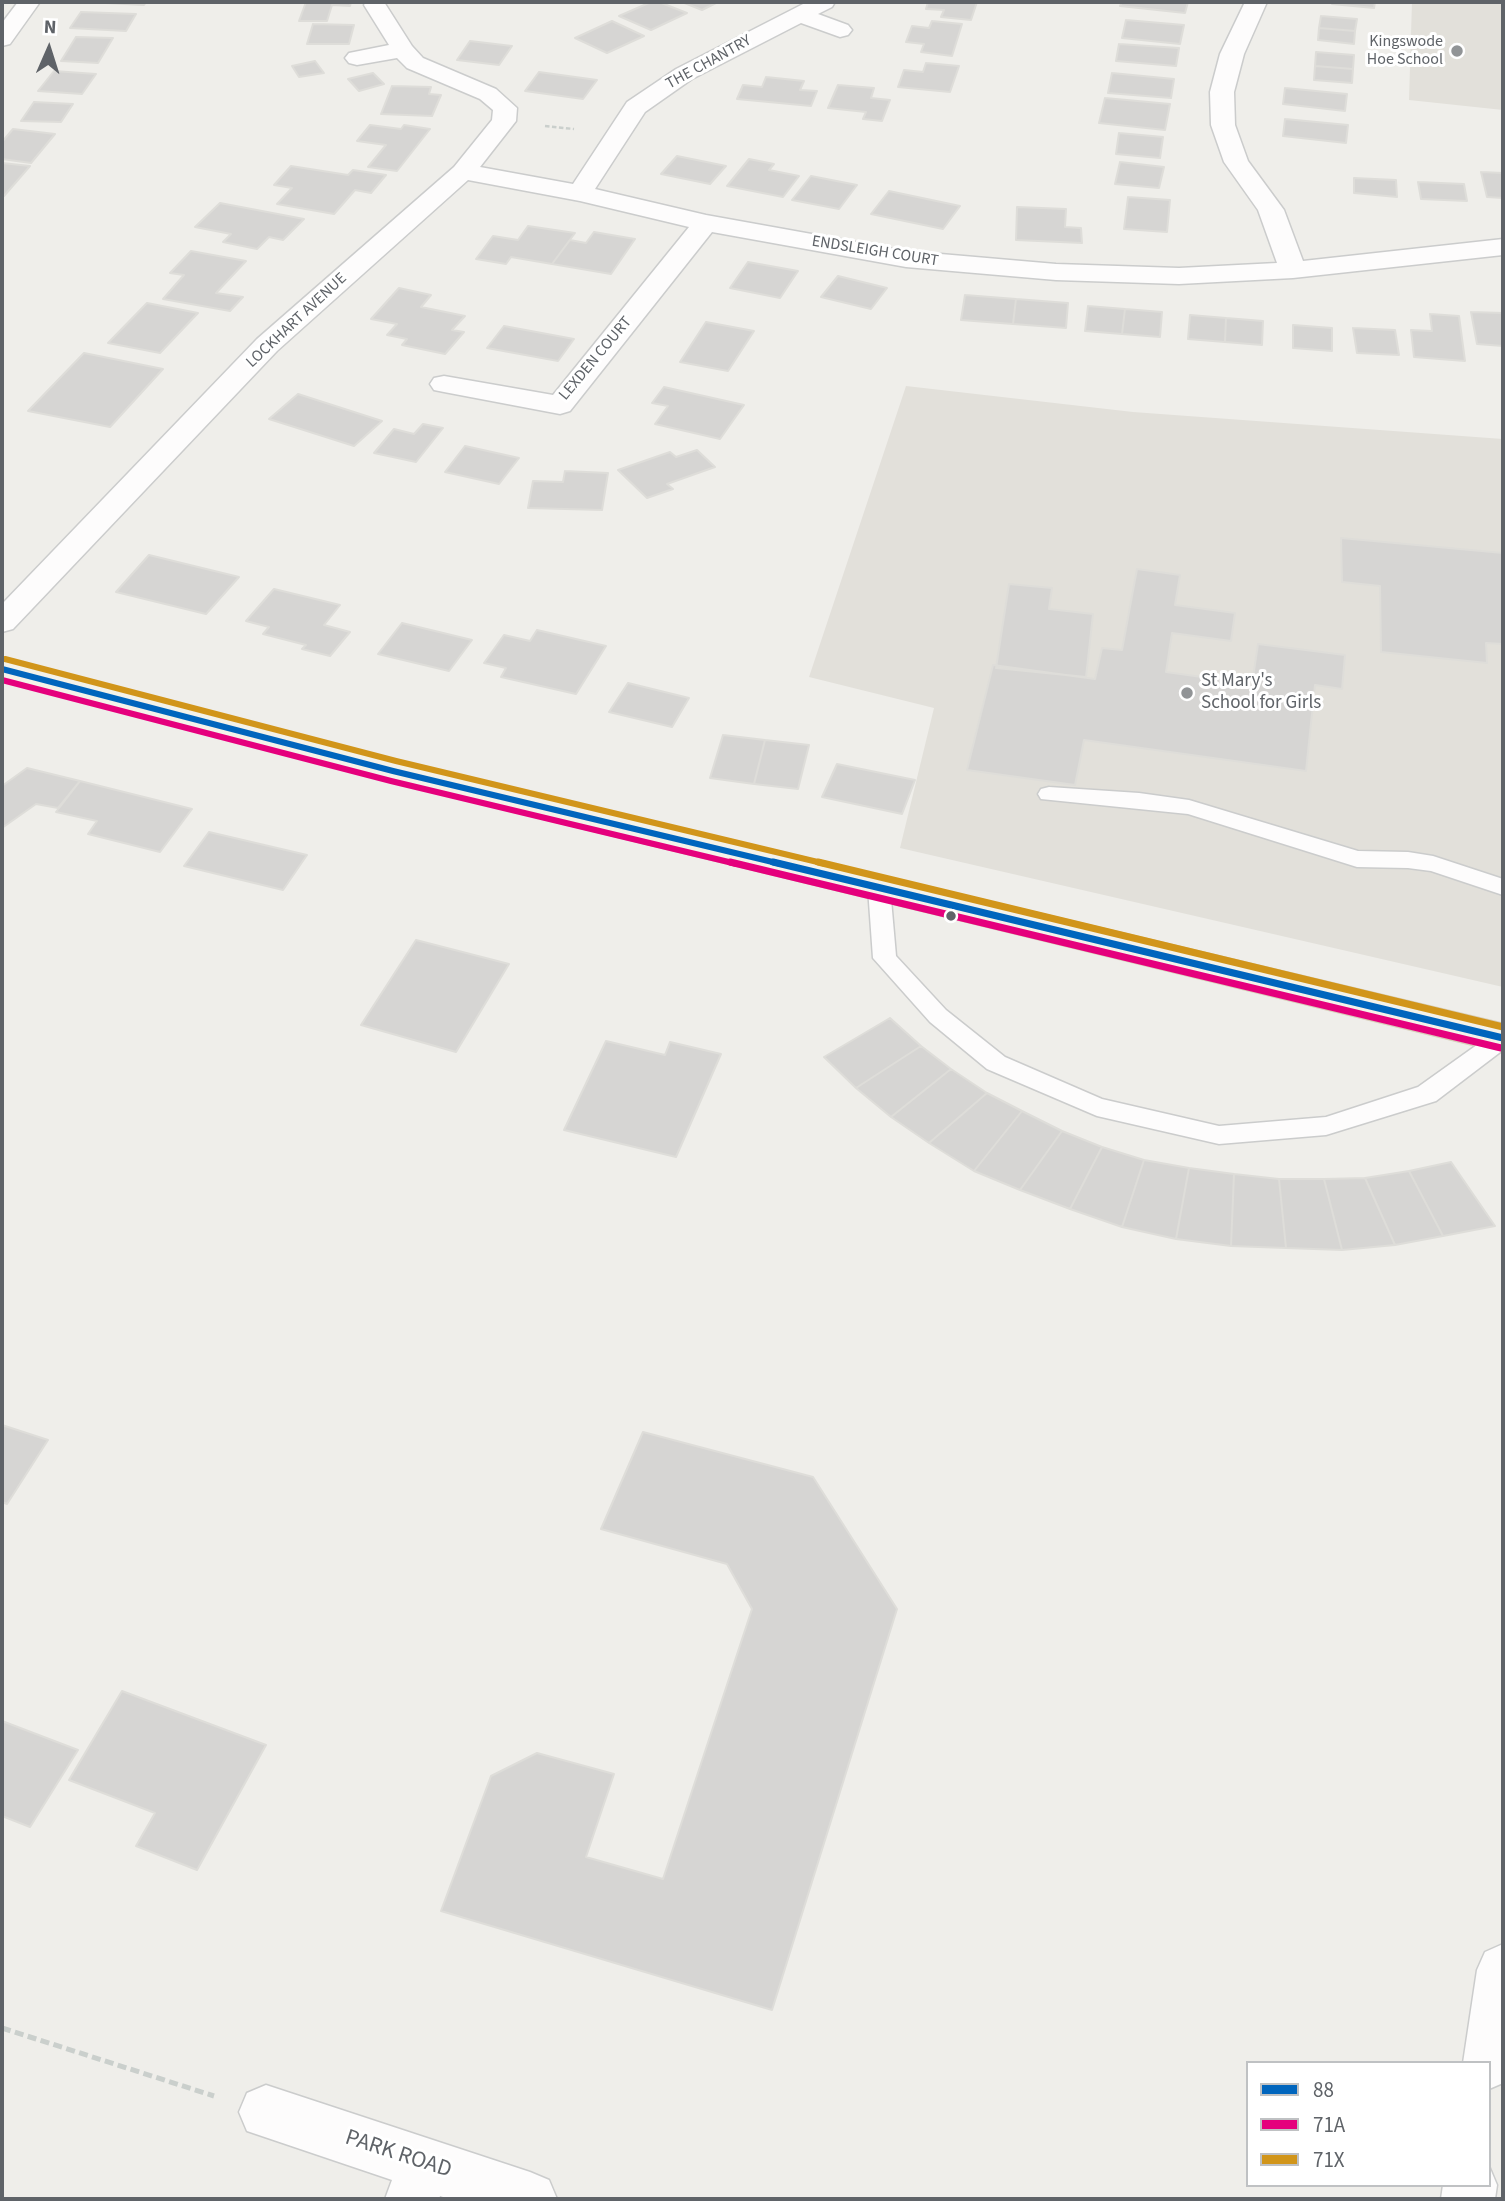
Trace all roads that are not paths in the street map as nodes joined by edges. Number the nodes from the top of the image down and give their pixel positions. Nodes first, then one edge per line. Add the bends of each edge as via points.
1 (29, 2) edge
2 (824, 2) edge
3 (1256, 2) edge
4 (375, 5) dead end
5 (800, 15) junction
6 (841, 30) dead end
7 (2, 39) edge
8 (403, 50) junction
9 (357, 58) dead end
10 (463, 172) junction
11 (580, 193) junction
12 (706, 223) junction
13 (1503, 247) edge
14 (1293, 270) junction
15 (444, 384) dead end
16 (2, 622) edge
17 (2, 669) edge
18 (1049, 794) dead end
19 (879, 887) junction
20 (1503, 887) edge
21 (1503, 1038) edge
22 (1503, 1970) edge
23 (1489, 2061) edge
24 (266, 2112) road end
25 (419, 2182) edge
26 (530, 2199) edge

1 - 7 street
2 - 5 street, THE CHANTRY
3 - 14 street via 1231,54 1222,92 1223,125 1236,162 1272,210
4 - 8 street
5 - 6 street
5 - 11 street, THE CHANTRY via 684,74 636,107
8 - 9 street
8 - 10 street, LOCKHART AVENUE via 415,63 488,94 505,108 504,121
10 - 11 street, ENDSLEIGH COURT
10 - 16 street, LOCKHART AVENUE via 267,345
11 - 12 street, ENDSLEIGH COURT
12 - 14 street, ENDSLEIGH COURT via 906,258 993,268 1179,276
12 - 15 street, LEXDEN COURT via 560,405
13 - 14 street, ENDSLEIGH COURT
17 - 19 main road via 380,768
18 - 20 lane via 1189,807 1357,859 1433,864
19 - 21 main road
19 - 21 lane via 885,958 938,1016 996,1063 1111,1110 1220,1135 1326,1126 1427,1094
22 - 23 street
24 - 25 street, PARK ROAD
25 - 26 street, PARK ROAD

